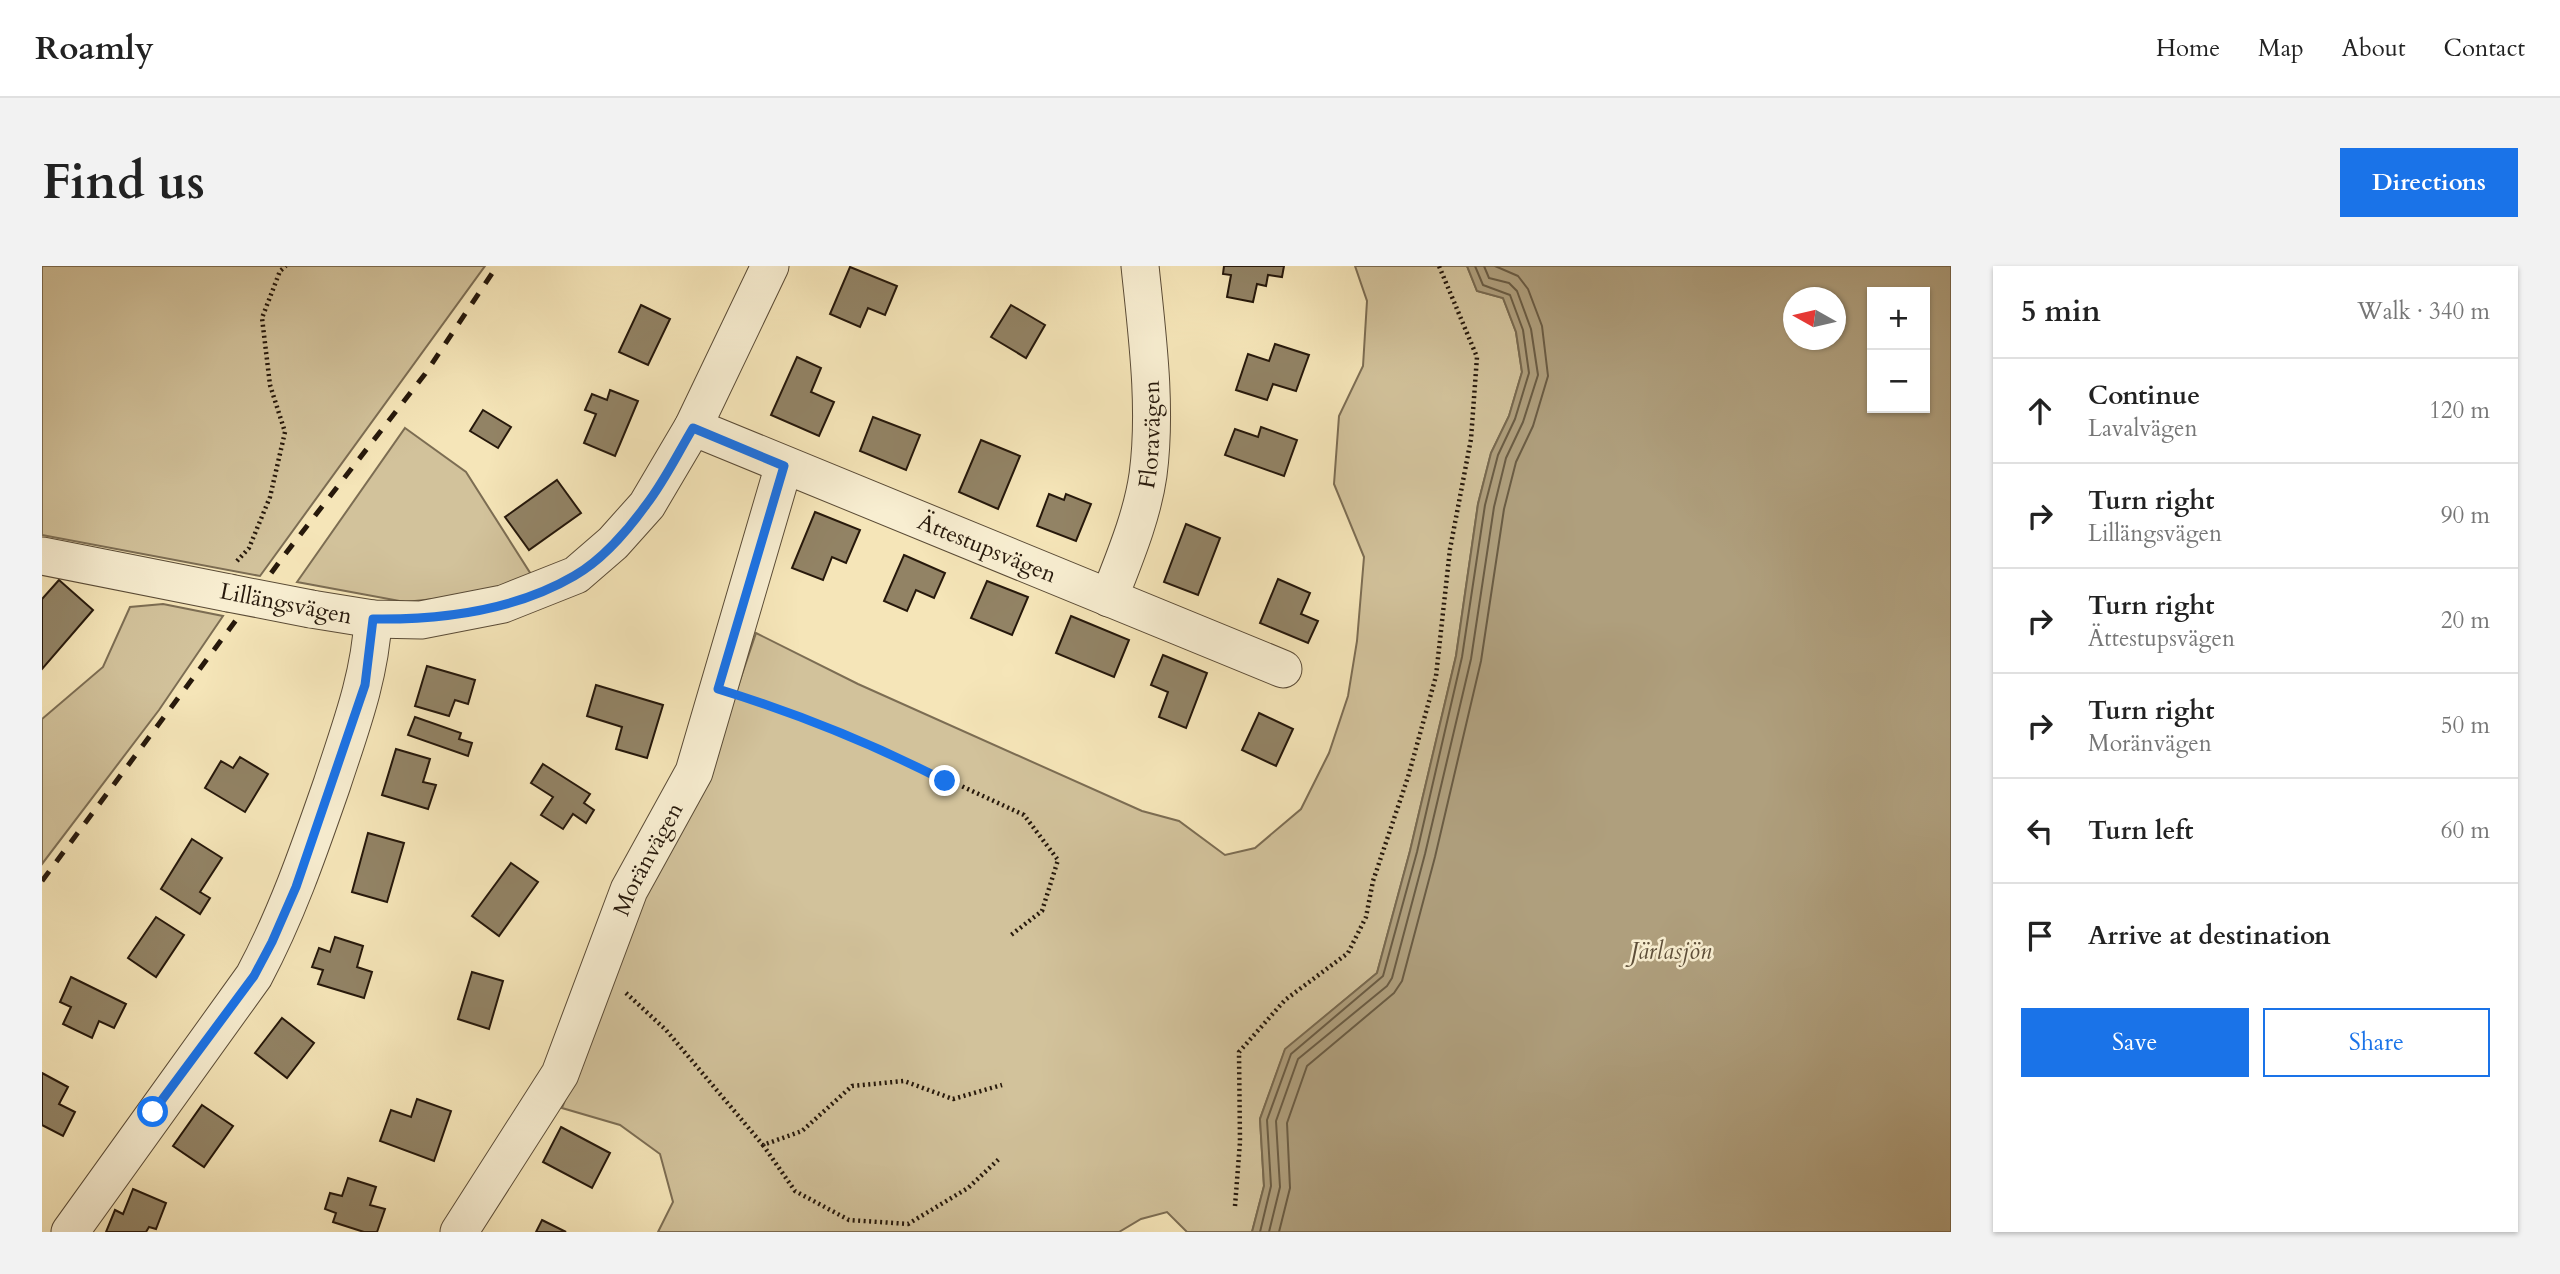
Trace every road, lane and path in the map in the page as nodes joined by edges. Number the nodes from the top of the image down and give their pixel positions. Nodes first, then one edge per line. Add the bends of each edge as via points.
1 (286, 266) edge
2 (770, 266) edge
3 (1140, 266) edge
4 (1439, 266) edge
5 (693, 428) junction
6 (784, 466) junction
7 (42, 556) edge
8 (221, 591) junction
9 (1109, 597) junction
10 (373, 619) junction
11 (1283, 669) dead end
12 (718, 689) junction
13 (1011, 935) dead end
14 (600, 969) junction
15 (1002, 1085) dead end
16 (763, 1145) junction
17 (999, 1160) dead end
18 (1236, 1206) dead end
19 (69, 1232) edge
20 (459, 1232) edge

1 - 8 path via 262,318 270,385 285,432 270,496 249,548
2 - 5 street, Lillängsvägen
3 - 9 street, Floravägen via 1150,404 1147,476 1129,547
4 - 18 path via 1477,357 1471,439 1450,549 1436,676 1366,917 1348,953 1285,1000 1239,1052
5 - 6 street, Ättestupsvägen
5 - 10 street, Lillängsvägen via 647,505 576,575 541,592 463,614 421,620
6 - 9 street, Ättestupsvägen
6 - 12 street, Moränvägen
7 - 8 street, Lillängsvägen
8 - 10 street, Lillängsvägen, bridge
9 - 11 street, Ättestupsvägen
10 - 19 street via 365,685 296,887 272,942 254,976
12 - 13 path via 766,703 892,754 1024,815 1058,860 1042,911
12 - 14 street, Moränvägen via 694,772 629,890
14 - 16 path via 666,1030
14 - 20 street, Moränvägen via 560,1074
15 - 16 path via 953,1100 904,1081 852,1086 802,1131
16 - 17 path via 795,1191 849,1220 908,1224 968,1188

